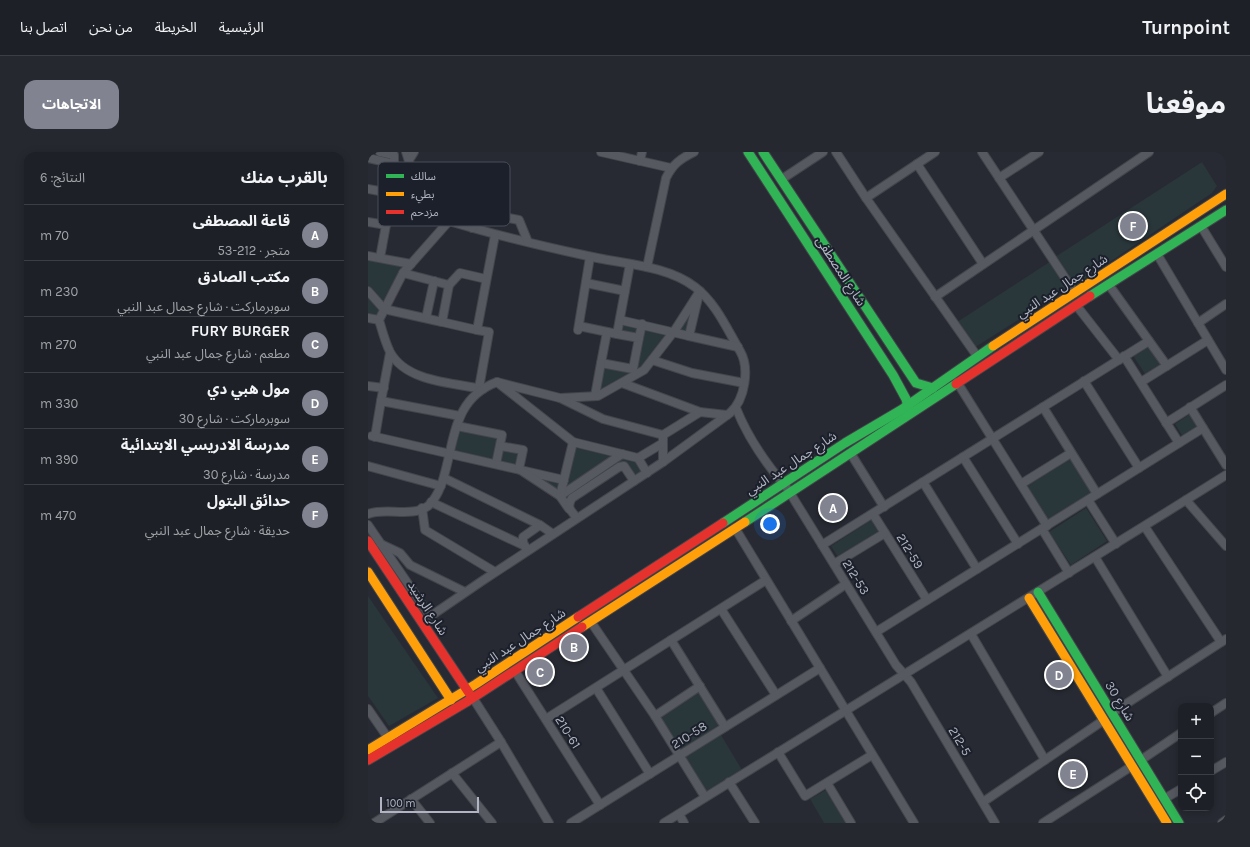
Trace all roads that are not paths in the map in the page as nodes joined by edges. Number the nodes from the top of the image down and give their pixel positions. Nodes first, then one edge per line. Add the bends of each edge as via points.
1 (380, 152) edge
2 (406, 152) edge
3 (414, 152) edge
4 (601, 152) edge
5 (642, 152) edge
6 (694, 152) edge
7 (748, 152) edge
8 (763, 152) edge
9 (823, 152) edge
10 (836, 152) edge
11 (935, 152) edge
12 (982, 152) edge
13 (1038, 152) edge
14 (1149, 152) edge
15 (368, 158) edge
16 (409, 160) joint
17 (640, 161) junction
18 (385, 162) edge
19 (394, 162) edge
20 (917, 164) junction
21 (671, 168) junction
22 (999, 178) junction
23 (782, 179) junction
24 (368, 189) edge
25 (378, 191) edge
26 (1225, 194) edge
27 (866, 198) junction
28 (1226, 210) edge
29 (510, 218) edge
30 (368, 222) edge
31 (378, 224) edge
32 (386, 226) edge
33 (445, 226) edge
34 (465, 226) edge
35 (1201, 226) junction
36 (472, 228) joint
37 (1033, 229) junction
38 (495, 235) junction
39 (528, 242) junction
40 (1157, 254) junction
41 (368, 256) edge
42 (590, 257) junction
43 (380, 258) junction
44 (411, 264) junction
45 (630, 264) junction
46 (983, 264) junction
47 (647, 267) junction
48 (1226, 267) edge
49 (403, 273) junction
50 (486, 279) junction
51 (434, 281) junction
52 (586, 283) junction
53 (1109, 284) junction
54 (449, 285) junction
55 (368, 291) edge
56 (625, 291) junction
57 (700, 291) junction
58 (1075, 294) junction
59 (935, 297) junction
60 (1226, 304) edge
61 (1076, 305) junction
62 (384, 309) junction
63 (368, 314) edge
64 (426, 318) junction
65 (368, 319) edge
66 (379, 320) junction
67 (620, 320) junction
68 (442, 322) junction
69 (1198, 322) junction
70 (642, 324) junction
71 (477, 330) junction
72 (607, 332) junction
73 (674, 332) junction
74 (617, 334) junction
75 (689, 336) junction
76 (639, 338) junction
77 (1208, 340) junction
78 (1149, 341) junction
79 (738, 348) junction
80 (390, 352) junction
81 (977, 356) junction
82 (1122, 358) junction
83 (652, 360) junction
84 (601, 363) junction
85 (1167, 366) junction
86 (633, 369) junction
87 (1226, 370) edge
88 (642, 371) junction
89 (947, 377) junction
90 (497, 382) junction
91 (622, 382) junction
92 (744, 382) junction
93 (1084, 382) junction
94 (1141, 382) junction
95 (955, 384) junction
96 (368, 386) edge
97 (1226, 386) edge
98 (384, 388) junction
99 (933, 388) junction
100 (481, 389) junction
101 (595, 396) junction
102 (560, 398) junction
103 (381, 401) junction
104 (1043, 407) junction
105 (736, 408) junction
106 (1190, 408) junction
107 (909, 409) junction
108 (700, 412) junction
109 (727, 415) junction
110 (460, 416) junction
111 (1166, 423) junction
112 (456, 426) junction
113 (1203, 428) junction
114 (663, 439) junction
115 (992, 439) junction
116 (573, 442) junction
117 (1179, 443) junction
118 (500, 446) junction
119 (1071, 453) junction
120 (450, 454) junction
121 (622, 454) junction
122 (851, 454) junction
123 (963, 457) junction
124 (638, 458) junction
125 (663, 462) junction
126 (496, 464) junction
127 (1226, 465) edge
128 (368, 466) edge
129 (519, 468) junction
130 (1139, 468) junction
131 (647, 473) junction
132 (1226, 475) edge
133 (444, 478) junction
134 (564, 480) junction
135 (634, 481) junction
136 (923, 482) junction
137 (783, 484) junction
138 (1021, 484) junction
139 (441, 486) junction
140 (789, 493) junction
141 (1097, 494) junction
142 (560, 496) junction
143 (1088, 500) junction
144 (1186, 500) junction
145 (431, 502) junction
146 (884, 506) junction
147 (422, 508) junction
148 (569, 509) junction
149 (368, 514) edge
150 (873, 514) junction
151 (577, 518) junction
152 (368, 525) edge
153 (540, 525) junction
154 (1044, 527) junction
155 (1145, 527) junction
156 (734, 528) junction
157 (885, 533) junction
158 (368, 534) edge
159 (553, 534) junction
160 (368, 541) edge
161 (380, 543) junction
162 (1018, 544) junction
163 (1116, 544) junction
164 (822, 545) junction
165 (1226, 546) edge
166 (526, 549) junction
167 (1094, 557) junction
168 (834, 564) junction
169 (977, 569) junction
170 (368, 572) edge
171 (495, 572) junction
172 (1069, 573) junction
173 (766, 580) junction
174 (846, 584) junction
175 (465, 592) junction
176 (1038, 592) junction
177 (1029, 598) junction
178 (927, 600) junction
179 (1044, 600) junction
180 (1034, 606) junction
181 (413, 608) junction
182 (722, 608) junction
183 (398, 618) junction
184 (425, 620) junction
185 (791, 621) junction
186 (591, 622) junction
187 (407, 632) junction
188 (876, 632) junction
189 (971, 634) junction
190 (671, 640) junction
191 (1223, 640) edge
192 (820, 668) junction
193 (515, 671) junction
194 (623, 671) junction
195 (904, 673) junction
196 (1168, 677) junction
197 (460, 680) junction
198 (700, 686) junction
199 (596, 688) junction
200 (445, 690) junction
201 (467, 690) junction
202 (776, 695) junction
203 (473, 698) junction
204 (451, 700) junction
205 (1226, 703) edge
206 (368, 709) edge
207 (845, 710) junction
208 (1214, 711) edge
209 (1113, 714) junction
210 (655, 716) junction
211 (546, 719) junction
212 (1104, 720) junction
213 (725, 727) junction
214 (1178, 735) edge
215 (388, 738) junction
216 (501, 742) junction
217 (368, 750) edge
218 (778, 752) junction
219 (872, 755) junction
220 (679, 756) junction
221 (368, 760) edge
222 (1046, 760) junction
223 (1141, 760) junction
224 (1226, 762) edge
225 (1132, 766) junction
226 (1214, 769) edge
227 (452, 773) junction
228 (650, 774) junction
229 (730, 782) junction
230 (827, 783) junction
231 (1178, 791) edge
232 (705, 797) junction
233 (1164, 799) junction
234 (411, 800) junction
235 (983, 802) junction
236 (600, 806) junction
237 (678, 814) junction
238 (1226, 820) edge
239 (374, 823) edge
240 (430, 823) edge
241 (492, 823) edge
242 (548, 823) edge
243 (571, 823) edge
244 (664, 823) edge
245 (684, 823) edge
246 (755, 823) edge
247 (851, 823) edge
248 (914, 823) edge
249 (995, 823) edge
250 (1043, 823) edge
251 (1167, 823) edge
252 (1179, 823) edge
253 (1222, 823) edge

1 - 19 street via 394,155
2 - 16 street
3 - 16 street
4 - 17 street
5 - 17 street
6 - 21 street
7 - 107 street, شارع المصطفى via 893,375
8 - 23 street, شارع المصطفى
9 - 23 street
10 - 27 street
11 - 20 street
12 - 22 street
13 - 22 street
14 - 37 street
15 - 18 street
17 - 21 street
20 - 27 street
20 - 46 street
21 - 47 street via 666,178
22 - 37 street
23 - 99 street, شارع المصطفى via 916,383
24 - 25 street
26 - 58 street, شارع جمال عبد النبي
27 - 59 street
28 - 35 street, شارع جمال عبد النبي
29 - 39 street via 519,220
30 - 31 street
32 - 43 street
33 - 44 street
34 - 36 street
35 - 40 street, شارع جمال عبد النبي
35 - 48 street
36 - 38 street
37 - 46 street
37 - 58 street
38 - 39 street
38 - 50 street
39 - 42 street
40 - 53 street, شارع جمال عبد النبي
40 - 69 street
41 - 43 street
42 - 45 street
42 - 52 street
43 - 44 street
44 - 49 street
45 - 47 street
45 - 56 street
46 - 59 street
47 - 57 street via 686,281
49 - 51 street
49 - 62 street
50 - 54 street via 460,273
50 - 71 street
51 - 54 street
51 - 64 street
52 - 56 street
52 - 72 street via 578,328
53 - 61 street, شارع جمال عبد النبي
53 - 78 street
54 - 68 street
55 - 62 street
56 - 67 street
57 - 73 street
57 - 75 street
57 - 79 street via 715,308
58 - 81 street, شارع جمال عبد النبي
59 - 81 street
60 - 69 street
61 - 82 street
61 - 95 street, شارع جمال عبد النبي
62 - 64 street
62 - 66 street
63 - 65 street
64 - 68 street
65 - 66 street
66 - 80 street
67 - 70 street
67 - 74 street
68 - 71 street
69 - 77 street
70 - 73 street
70 - 76 street
71 - 100 street via 488,332
72 - 74 street
72 - 84 street
73 - 75 street
73 - 83 street
74 - 76 street
75 - 79 street
76 - 86 street
77 - 85 street
77 - 87 street
78 - 82 street
78 - 85 street
79 - 92 street via 745,365
80 - 98 street
80 - 100 street via 401,366 425,378
81 - 89 street, شارع جمال عبد النبي
82 - 93 street
82 - 94 street
83 - 88 street
83 - 92 street via 692,372
84 - 86 street
84 - 101 street
85 - 94 street
86 - 88 street
88 - 91 street
89 - 95 street
89 - 99 street, شارع جمال عبد النبي
90 - 100 street
90 - 102 street
90 - 116 street
91 - 101 street
91 - 108 street
92 - 105 street
93 - 104 street
93 - 130 street
94 - 111 street
95 - 107 street, شارع جمال عبد النبي
95 - 115 street
96 - 98 street
97 - 106 street
98 - 103 street
99 - 107 street, شارع جمال عبد النبي
100 - 110 street via 466,403
101 - 102 street
102 - 114 street via 603,419
103 - 110 street
103 - 120 street via 374,436
104 - 115 street
104 - 119 street
105 - 109 street
105 - 137 street, 212-53 via 752,440 777,479
106 - 111 street
106 - 113 street
107 - 122 street, شارع جمال عبد النبي
107 - 137 street, شارع جمال عبد النبي
108 - 109 street
108 - 114 street
109 - 125 street
110 - 112 street
111 - 117 street
112 - 118 street via 502,434
112 - 120 street
113 - 117 street
113 - 127 street
114 - 124 street
114 - 125 street
115 - 123 street
115 - 138 street
116 - 121 street
116 - 134 street
117 - 130 street
118 - 126 street
118 - 129 street via 522,450
119 - 138 street
119 - 141 street
120 - 126 street
120 - 133 street
121 - 124 street
121 - 142 street
122 - 140 street, شارع جمال عبد النبي
122 - 146 street
123 - 136 street
123 - 162 street
124 - 131 street
125 - 131 street
126 - 129 street
128 - 139 street
129 - 134 street
129 - 142 street
130 - 141 street
131 - 135 street
132 - 144 street
133 - 139 street
133 - 153 street
134 - 142 street
135 - 148 street via 624,466 619,467 572,498
135 - 151 street
136 - 146 street
136 - 169 street
137 - 140 street, 212-53
137 - 201 street, شارع جمال عبد النبي
138 - 154 street
139 - 145 street
140 - 156 street, شارع جمال عبد النبي
140 - 164 street, 212-53
141 - 143 street
142 - 148 street
143 - 154 street
143 - 163 street
144 - 155 street
144 - 165 street
145 - 147 street
145 - 166 street
146 - 150 street
147 - 149 street via 412,511 376,511
147 - 171 street via 425,530
148 - 151 street
150 - 157 street, 212-59
150 - 164 street
151 - 159 street
152 - 161 street
153 - 159 street
153 - 166 street via 523,537
154 - 162 street
154 - 172 street
155 - 163 street
155 - 191 street
156 - 173 street
156 - 186 street, شارع جمال عبد النبي
157 - 168 street
157 - 178 street, 212-59
158 - 184 street
159 - 166 street
160 - 181 street, شارع الرشيد
161 - 175 street via 400,553 410,565
161 - 184 street
162 - 169 street
163 - 167 street
164 - 168 street, 212-53
166 - 171 street
167 - 172 street
167 - 196 street
168 - 174 street, 212-53
169 - 178 street
170 - 183 street
171 - 175 street
172 - 176 street
173 - 182 street
173 - 185 street
174 - 185 street
174 - 188 street, 212-53
175 - 184 street
176 - 177 street
176 - 179 street, شارع 30
177 - 180 street, شارع 30
177 - 189 street
178 - 188 street
179 - 180 street via 1036,598
179 - 209 street, شارع 30
180 - 212 street, شارع 30
181 - 183 street via 407,617
181 - 184 street, شارع الرشيد
182 - 190 street
182 - 202 street
183 - 187 street
184 - 187 street via 412,624
184 - 197 street, شارع الرشيد
185 - 192 street
186 - 193 street, شارع جمال عبد النبي
186 - 194 street
187 - 200 street
188 - 195 street, 212-53 via 896,665
189 - 195 street
189 - 222 street
190 - 194 street
190 - 198 street
191 - 196 street
192 - 202 street, 210-58
192 - 207 street
193 - 203 street, شارع جمال عبد النبي
193 - 211 street, 210-61
194 - 199 street
194 - 210 street
195 - 207 street
195 - 235 street, 212-5
196 - 209 street
197 - 200 street via 454,690
197 - 201 street, شارع الرشيد
198 - 210 street
198 - 213 street
199 - 211 street
199 - 228 street
200 - 204 street
201 - 203 street, شارع الرشيد
201 - 204 street, شارع جمال عبد النبي
202 - 213 street, 210-58
203 - 216 street
203 - 221 street, شارع جمال عبد النبي
204 - 215 street, شارع جمال عبد النبي
205 - 208 street
206 - 215 street
207 - 218 street
207 - 219 street
209 - 212 street
209 - 223 street, شارع 30
210 - 220 street
211 - 236 street, 210-61
212 - 222 street
212 - 225 street, شارع 30
213 - 220 street, 210-58
214 - 223 street
215 - 217 street, شارع جمال عبد النبي
216 - 227 street
216 - 242 street
218 - 229 street
218 - 230 street via 805,796
219 - 230 street
219 - 248 street
220 - 228 street, 210-58
220 - 232 street
222 - 235 street
223 - 233 street, شارع 30
224 - 226 street
225 - 250 street
225 - 251 street, شارع 30
227 - 234 street
227 - 241 street
228 - 236 street, 210-58
229 - 232 street
229 - 246 street
230 - 247 street
231 - 233 street
232 - 237 street
233 - 252 street, شارع 30
234 - 239 street
234 - 240 street
235 - 249 street, 212-5
236 - 243 street, 210-58
237 - 244 street
237 - 245 street
238 - 253 street

